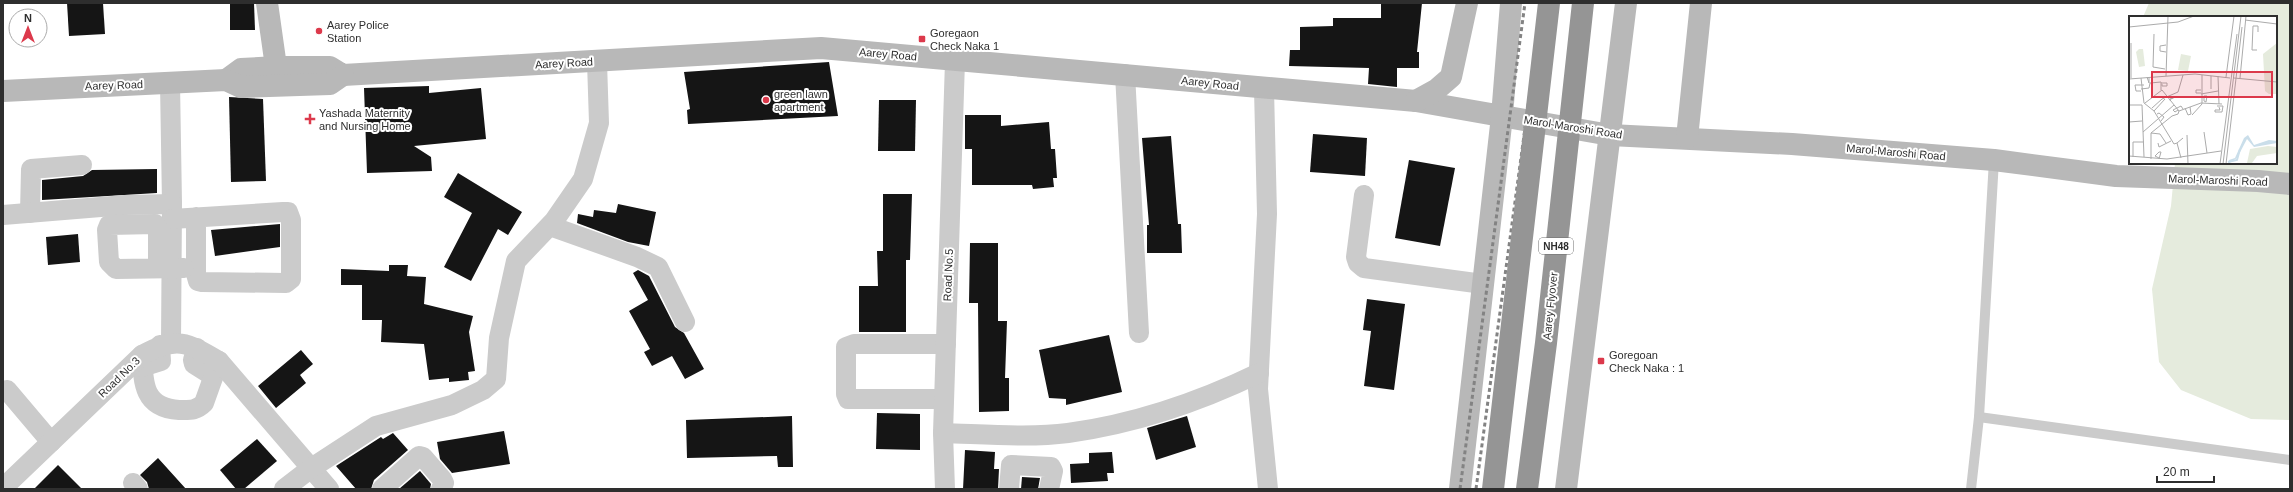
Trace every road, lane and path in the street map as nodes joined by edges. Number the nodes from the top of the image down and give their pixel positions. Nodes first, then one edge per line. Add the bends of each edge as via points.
1 (268, 3) edge
2 (1467, 3) edge
3 (1483, 3) edge
4 (1512, 3) edge
5 (1549, 3) edge
6 (1583, 3) edge
7 (1626, 3) edge
8 (1701, 3) edge
9 (1464, 25) junction
10 (955, 61) junction
11 (597, 62) junction
12 (1125, 74) junction
13 (278, 76) junction
14 (170, 83) junction
15 (1264, 89) junction
16 (3, 91) edge
17 (1416, 101) junction
18 (1502, 116) junction
19 (1610, 135) junction
20 (1687, 138) junction
21 (1994, 160) junction
22 (82, 165) dead end
23 (2290, 184) edge
24 (1364, 195) dead end
25 (172, 211) junction
26 (30, 213) junction
27 (125, 214) junction
28 (3, 215) edge
29 (196, 217) junction
30 (550, 226) junction
31 (165, 268) junction
32 (196, 268) junction
33 (1483, 284) junction
34 (685, 322) dead end
35 (1139, 333) dead end
36 (165, 344) junction
37 (939, 344) junction
38 (142, 361) junction
39 (216, 368) junction
40 (1259, 373) junction
41 (7, 390) dead end
42 (938, 399) junction
43 (1979, 417) junction
44 (943, 433) junction
45 (1018, 434) junction
46 (51, 442) junction
47 (2290, 460) edge
48 (1017, 465) junction
49 (310, 469) junction
50 (3, 488) edge
51 (284, 489) edge
52 (304, 489) edge
53 (311, 489) edge
54 (329, 489) edge
55 (382, 489) edge
56 (441, 489) edge
57 (945, 489) edge
58 (1009, 489) edge
59 (1049, 489) edge
60 (1268, 489) edge
61 (1460, 489) edge
62 (1493, 489) edge
63 (1527, 489) edge
64 (1566, 489) edge
65 (1971, 489) edge

1 - 13 street
2 - 9 street
3 - 9 street
4 - 18 street
5 - 62 highway, NH48, bridge
6 - 63 highway, Aarey Flyover / NH48, bridge via 1546,343
7 - 19 street
8 - 20 street
9 - 17 street via 1451,77 1436,90
10 - 11 street, Aarey Road via 821,48
10 - 12 street, Aarey Road
10 - 37 street, Road No.5
11 - 13 street, Aarey Road via 343,74 330,67
11 - 30 street via 598,123 583,179
12 - 15 street, Aarey Road
12 - 35 street
13 - 14 street, Aarey Road via 241,69 226,80
14 - 16 street, Aarey Road
14 - 25 street
15 - 17 street, Aarey Road
15 - 40 street via 1266,214
17 - 18 street, Aarey Road
18 - 19 street, Marol-Maroshi Road
18 - 33 street
19 - 20 street, Marol-Maroshi Road
19 - 64 street
20 - 21 street, Marol-Maroshi Road
21 - 23 street, Marol-Maroshi Road via 2116,176
21 - 43 lane
22 - 26 street via 31,169
24 - 33 street via 1356,257 1364,268
25 - 27 street
25 - 29 street
25 - 31 street
26 - 27 street
26 - 28 street
27 - 31 street via 157,226
27 - 31 street via 107,227 111,266 121,269
29 - 32 street
29 - 32 street via 288,212 292,220 292,273 291,279 286,283 202,282 196,278
30 - 34 street via 658,267
30 - 49 street via 516,262 499,338 496,379 483,390 452,405 376,426
31 - 32 street
31 - 36 street
33 - 61 street
36 - 38 street, Road No.3
36 - 39 street via 197,348
37 - 42 street, Road No.5
37 - 42 street via 854,344 846,347 848,399
38 - 39 street via 144,385 156,404 166,409 199,408 204,403
38 - 46 street, Road No.3
39 - 49 street
40 - 45 street via 1229,388 1151,415 1067,433
40 - 60 street via 1258,389
41 - 46 street
42 - 44 street, Road No.5
43 - 47 lane
43 - 65 lane
44 - 45 street
44 - 57 street, Road No.5
45 - 48 street
46 - 50 street, Road No.3
48 - 58 street via 1010,467
48 - 59 street via 1051,467 1053,471
49 - 51 street
49 - 54 street
52 - 53 street
55 - 56 street via 419,456 423,457 442,479 444,484

